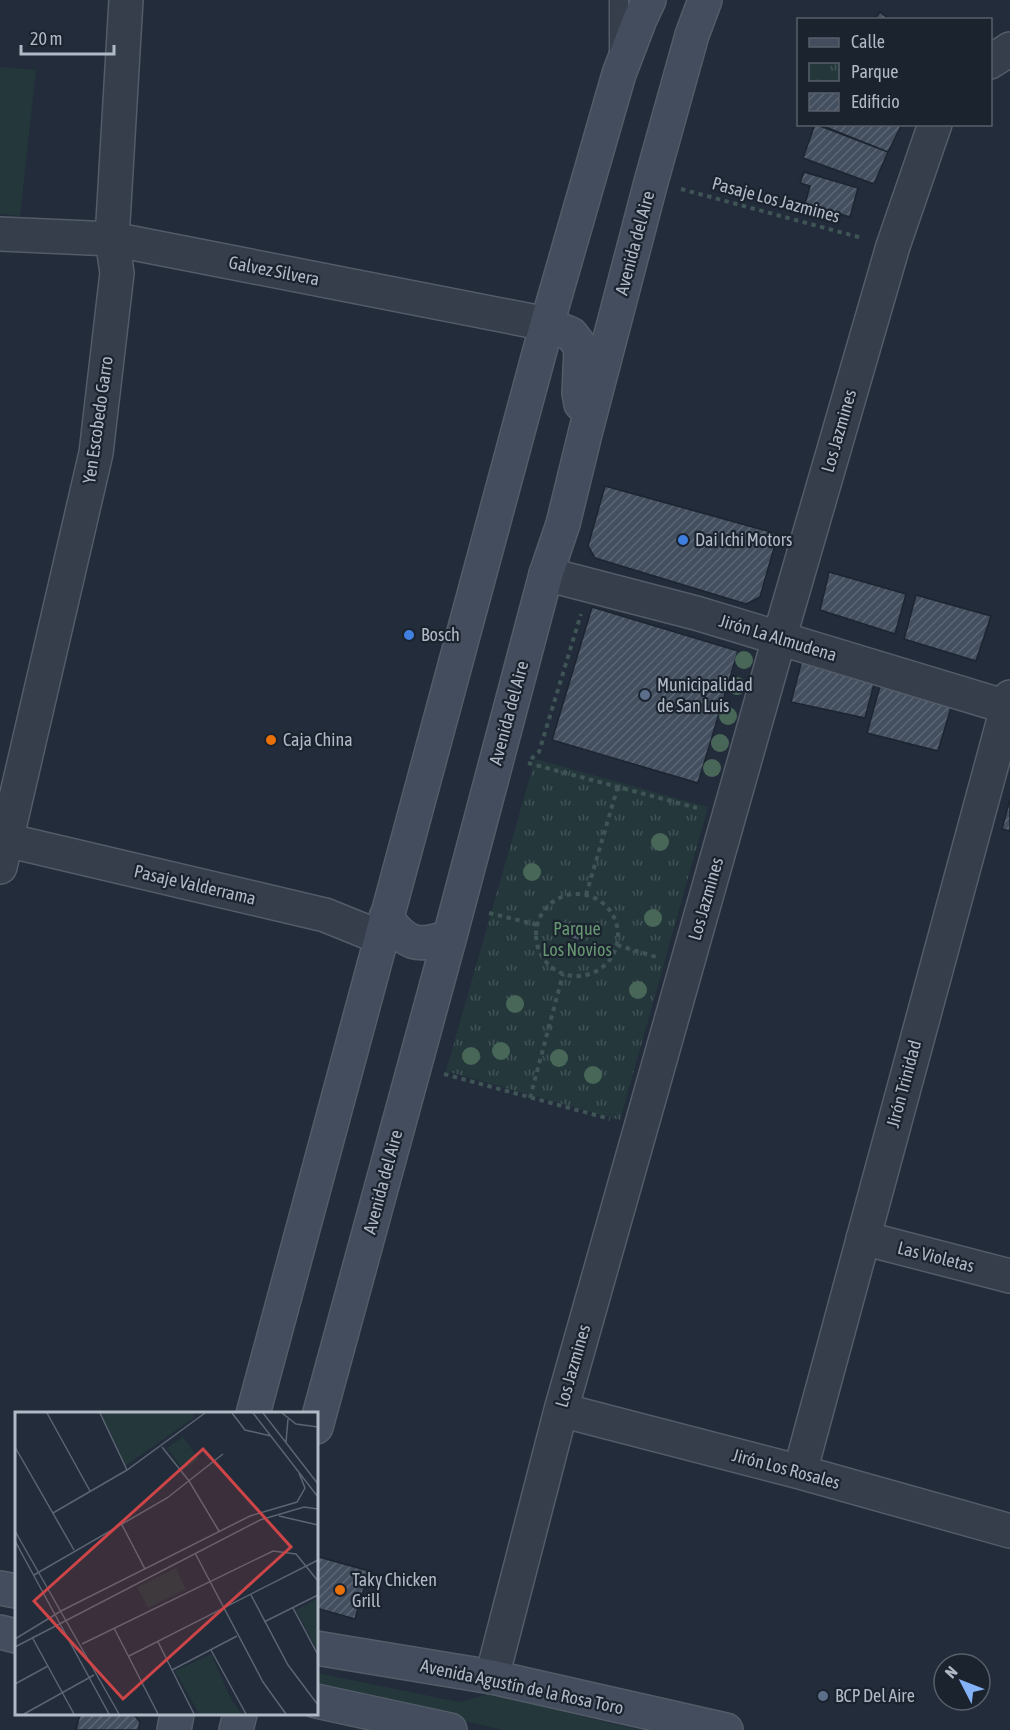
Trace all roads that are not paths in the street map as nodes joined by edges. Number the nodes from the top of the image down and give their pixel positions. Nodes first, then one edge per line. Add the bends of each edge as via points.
1 (126, 0) edge
2 (619, 0) edge
3 (649, 0) edge
4 (705, 0) edge
5 (1010, 49) edge
6 (992, 61) edge
7 (619, 74) junction
8 (934, 126) edge
9 (0, 234) edge
10 (112, 239) junction
11 (547, 324) junction
12 (586, 429) junction
13 (546, 574) junction
14 (779, 639) junction
15 (1009, 704) edge
16 (3, 853) edge
17 (384, 927) junction
18 (450, 936) junction
19 (862, 1238) junction
20 (1010, 1276) edge
21 (561, 1410) junction
22 (253, 1412) edge
23 (318, 1419) edge
24 (800, 1472) junction
25 (1010, 1531) edge
26 (0, 1588) edge
27 (15, 1591) edge
28 (0, 1632) edge
29 (15, 1636) edge
30 (318, 1648) edge
31 (492, 1677) junction
32 (318, 1701) edge
33 (177, 1715) edge
34 (174, 1730) edge
35 (450, 1730) edge
36 (726, 1730) edge

1 - 10 street, Yen Escobedo Garro
2 - 7 lane
3 - 7 main road
4 - 12 main road, Avenida del Aire via 651,182
5 - 6 street
7 - 11 main road
8 - 14 street, Los Jazmines via 893,246
9 - 10 street, Galvez Silvera
10 - 11 street, Galvez Silvera
10 - 16 street, Yen Escobedo Garro via 117,273 96,453
11 - 12 main road via 571,334 581,347 579,393
11 - 17 main road
12 - 13 main road, Avenida del Aire via 563,524
13 - 14 street, Jirón La Almudena
13 - 18 main road, Avenida del Aire
14 - 15 street, Jirón La Almudena
14 - 21 street, Los Jazmines
15 - 19 street, Jirón Trinidad
16 - 17 street, Pasaje Valderrama
17 - 18 main road via 416,943
17 - 22 main road
18 - 23 main road, Avenida del Aire
19 - 20 street, Las Violetas
19 - 24 street, Jirón Trinidad
21 - 24 street, Jirón Los Rosales
21 - 31 street, Los Jazmines
24 - 25 street, Jirón Los Rosales
26 - 27 main road
28 - 29 main road
30 - 31 main road, Avenida Agustín de la Rosa Toro
31 - 36 main road, Avenida Agustín de la Rosa Toro
32 - 35 main road
33 - 34 main road

